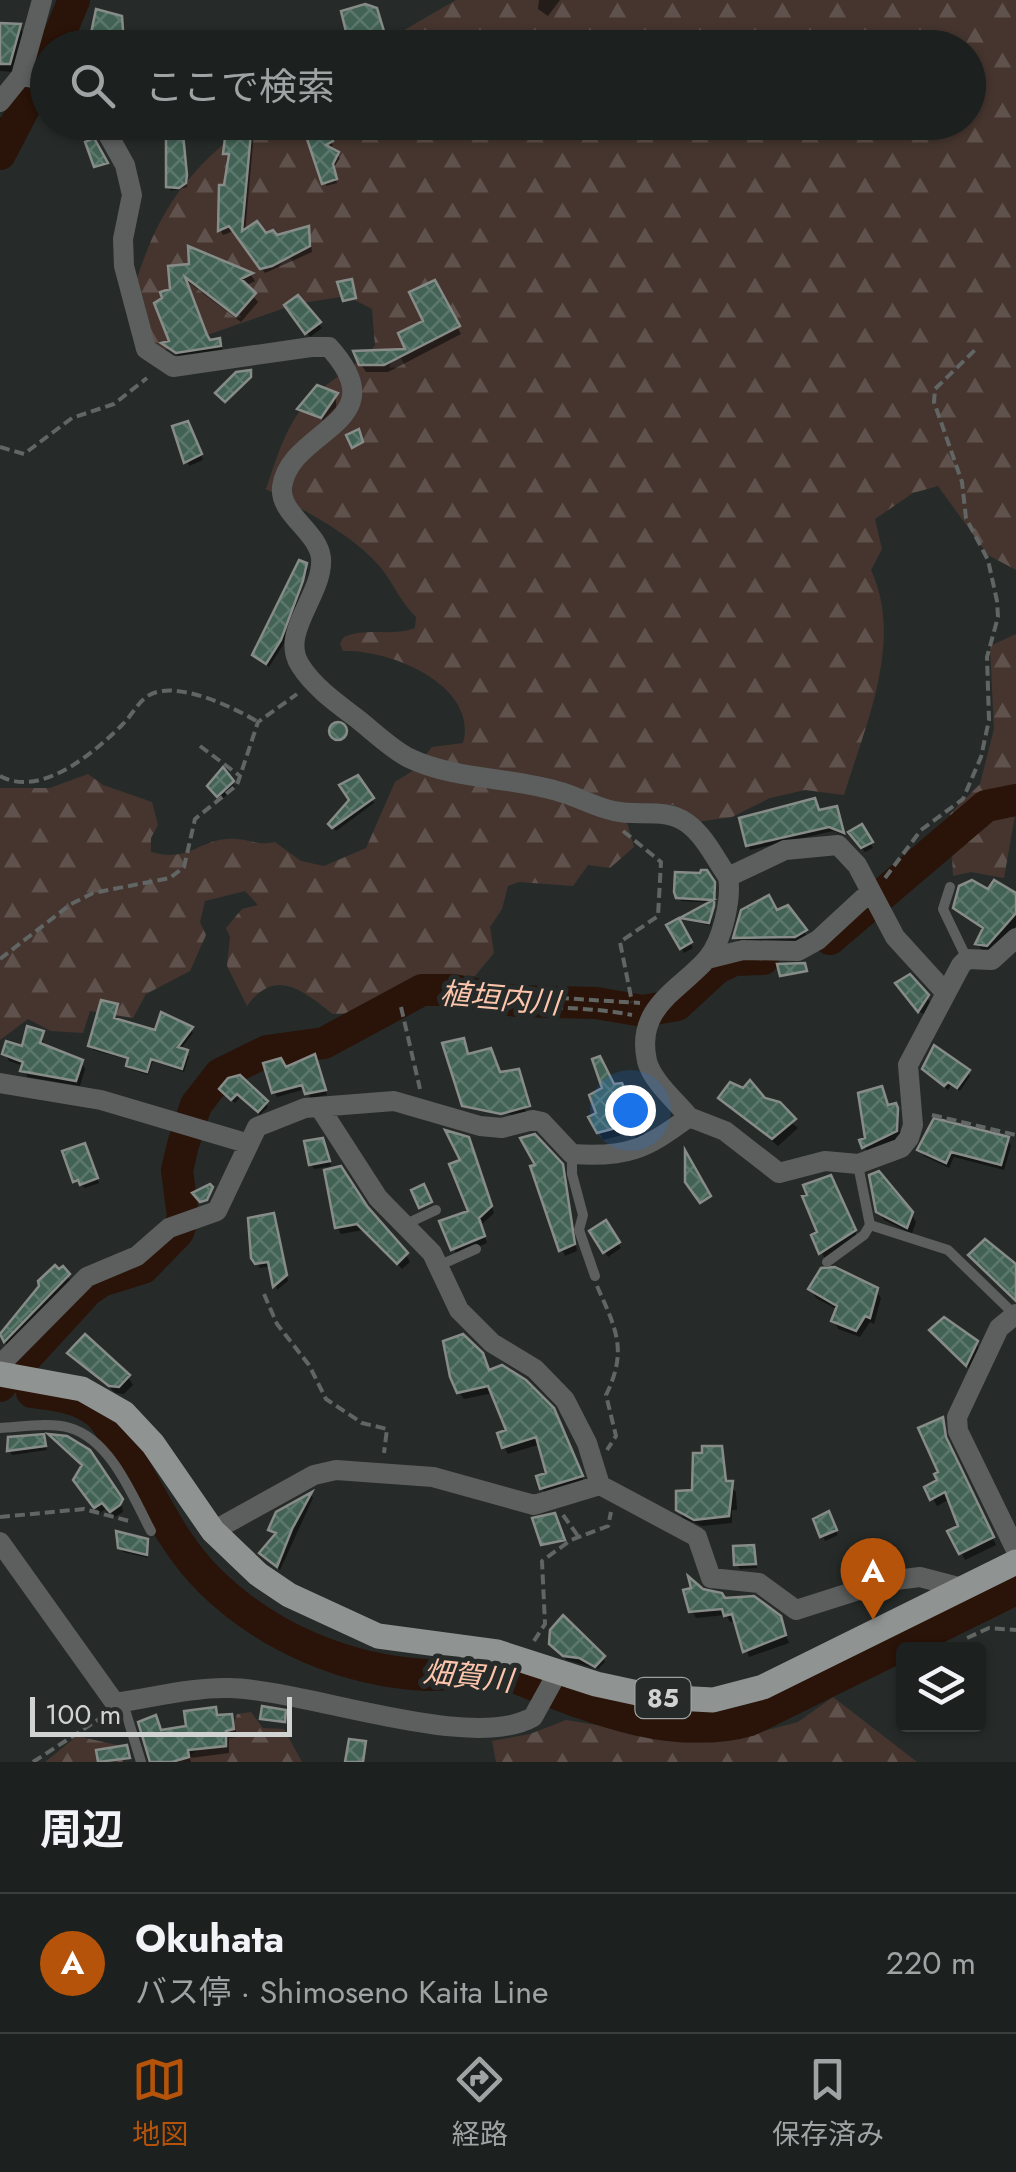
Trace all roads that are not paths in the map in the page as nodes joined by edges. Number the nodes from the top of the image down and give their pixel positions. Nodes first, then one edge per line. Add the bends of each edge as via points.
1 (42, 0) edge
2 (34, 30) edge
3 (30, 43) edge
4 (21, 76) junction
5 (30, 77) edge
6 (0, 102) edge
7 (110, 140) edge
8 (728, 877) junction
9 (950, 887) dead end
10 (871, 891) junction
11 (1015, 940) edge
12 (708, 959) junction
13 (967, 959) junction
14 (945, 992) junction
15 (0, 1083) edge
16 (320, 1108) junction
17 (689, 1117) junction
18 (246, 1143) junction
19 (572, 1154) junction
20 (858, 1164) junction
21 (436, 1210) dead end
22 (406, 1224) junction
23 (870, 1225) junction
24 (476, 1249) dead end
25 (826, 1262) dead end
26 (438, 1266) junction
27 (596, 1276) road end
28 (1015, 1314) edge
29 (6, 1373) edge
30 (0, 1428) edge
31 (608, 1489) junction
32 (150, 1528) road end
33 (213, 1531) junction
34 (2, 1549) edge
35 (1016, 1550) edge
36 (1016, 1562) edge
37 (962, 1588) junction
38 (560, 1670) junction
39 (119, 1702) junction
40 (141, 1762) edge

1 - 2 street
3 - 4 street
4 - 5 street
4 - 6 street
7 - 8 street via 132,195 122,238 124,266 146,349 173,367 310,347 329,347 343,362 352,390 346,415 290,466 282,487 321,558 320,578 294,640 294,655 313,682 409,758 560,792 611,811 674,816 687,823
8 - 10 street via 769,855 829,843 851,855
8 - 12 street via 724,915
9 - 13 lane via 943,908
10 - 12 street via 798,952 742,950
10 - 14 street via 895,937
11 - 13 street via 992,960
12 - 17 street via 660,999 647,1062
13 - 14 street
14 - 20 street via 908,1064 909,1138
15 - 18 street via 101,1100
16 - 18 street via 269,1120
16 - 19 street via 394,1101 491,1127 533,1120
16 - 22 street via 378,1198
17 - 19 street via 638,1151
17 - 20 street via 724,1131 779,1173 825,1161
18 - 29 street via 217,1211 169,1228 137,1256 87,1277
19 - 27 lane via 583,1216 579,1230
20 - 23 lane
21 - 22 lane
22 - 26 street
23 - 25 lane
23 - 28 lane via 948,1250
24 - 26 lane
26 - 31 street via 468,1320 565,1400
28 - 35 street via 999,1328 957,1417
29 - 33 main road, 85 via 82,1389 124,1413
30 - 32 lane via 70,1428 86,1436 103,1451
31 - 33 street via 523,1504 432,1477 336,1470 314,1475
31 - 37 street via 697,1538 711,1578 759,1583 796,1610 920,1576
33 - 38 main road, 85 via 288,1594 378,1636
34 - 39 street
36 - 37 main road, 85
37 - 38 main road, 85 via 821,1662 763,1688 713,1700 656,1697
38 - 39 street via 533,1716 481,1726 391,1718 229,1688
39 - 40 lane

